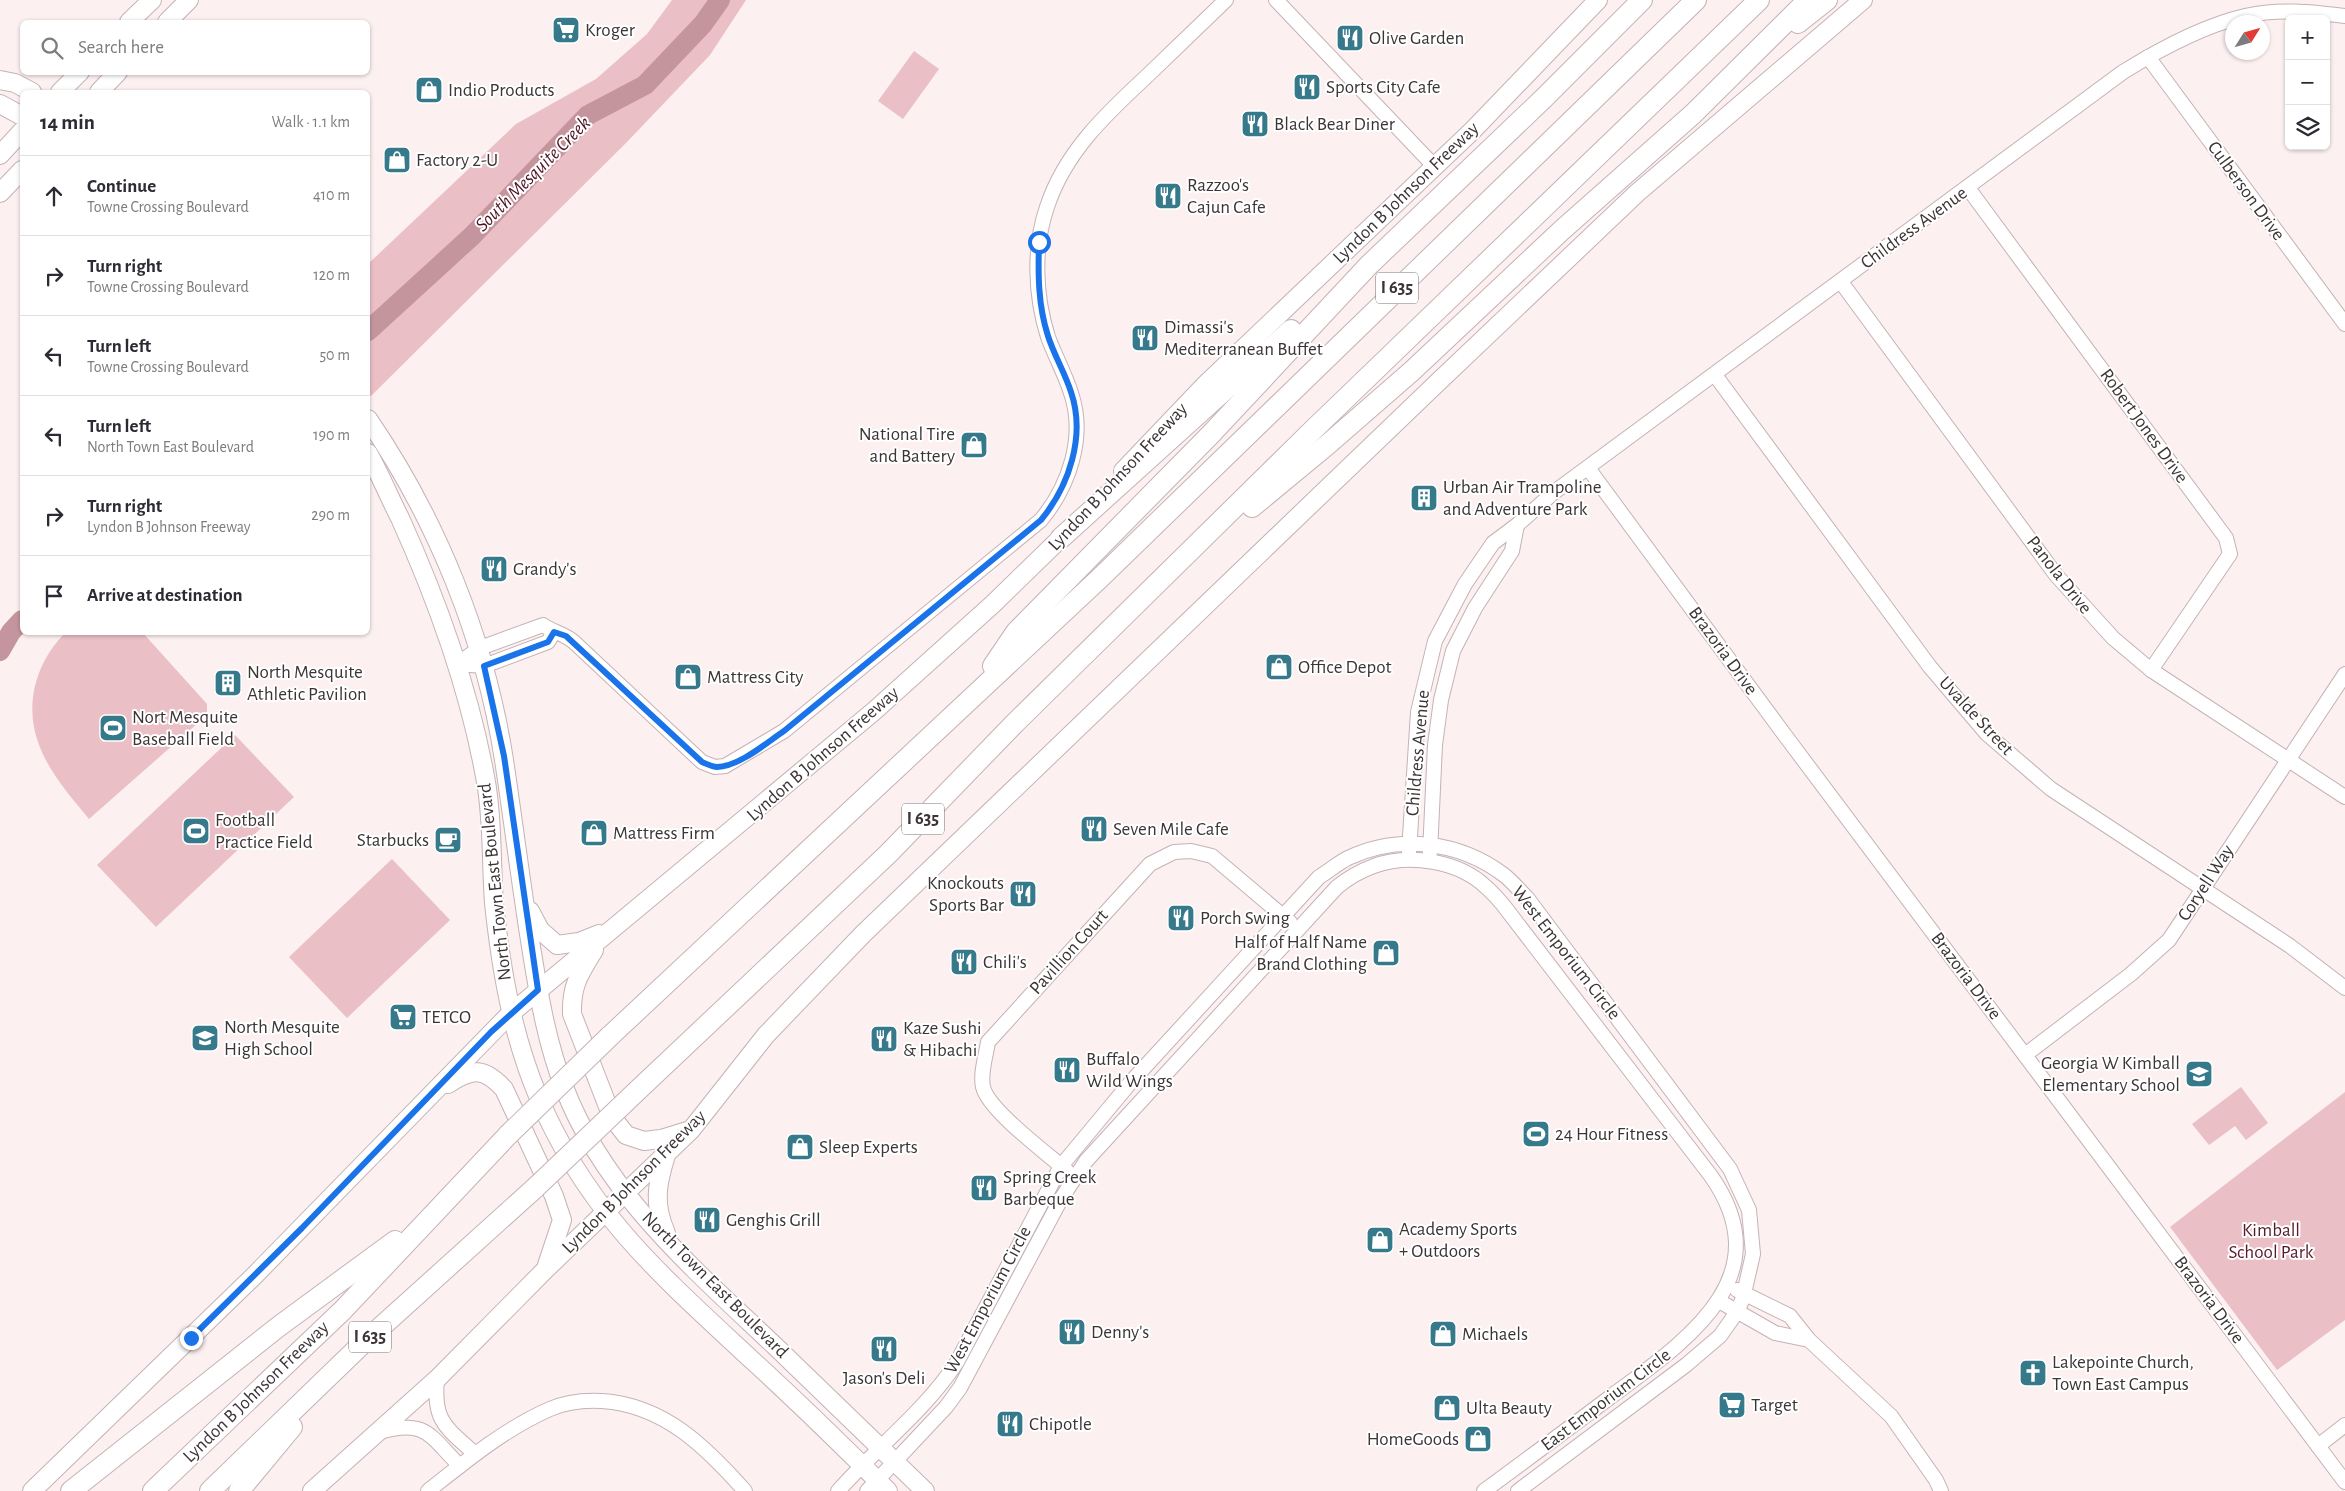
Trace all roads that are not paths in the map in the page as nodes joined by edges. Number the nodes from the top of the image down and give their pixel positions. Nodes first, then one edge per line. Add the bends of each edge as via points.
1 (152, 0) edge
2 (189, 0) edge
3 (1226, 0) edge
4 (1276, 0) edge
5 (1598, 0) edge
6 (1642, 0) edge
7 (1696, 0) edge
8 (1759, 0) edge
9 (1808, 0) edge
10 (1827, 0) edge
11 (1862, 0) edge
12 (2345, 16) edge
13 (131, 20) edge
14 (169, 20) edge
15 (1763, 46) junction
16 (2148, 57) junction
17 (77, 75) edge
18 (115, 75) edge
19 (0, 80) edge
20 (28, 90) edge
21 (62, 90) edge
22 (101, 90) edge
23 (0, 104) edge
24 (20, 115) edge
25 (20, 133) edge
26 (0, 155) edge
27 (1436, 167) junction
28 (20, 172) edge
29 (1968, 188) junction
30 (0, 193) edge
31 (1841, 282) junction
32 (1346, 288) junction
33 (2345, 324) edge
34 (1715, 375) junction
35 (370, 422) edge
36 (370, 457) edge
37 (1588, 468) junction
38 (427, 518) junction
39 (1517, 526) junction
40 (405, 530) junction
41 (1061, 538) junction
42 (1201, 541) junction
43 (554, 632) junction
44 (480, 648) junction
45 (457, 664) junction
46 (484, 666) junction
47 (2151, 670) junction
48 (2345, 674) edge
49 (1421, 698) junction
50 (970, 700) junction
51 (1441, 703) junction
52 (2290, 759) junction
53 (2345, 797) edge
54 (1410, 843) junction
55 (1430, 844) junction
56 (1409, 861) junction
57 (1430, 861) junction
58 (2202, 889) junction
59 (523, 896) junction
60 (1283, 916) junction
61 (615, 927) junction
62 (1298, 928) junction
63 (601, 939) junction
64 (2345, 988) edge
65 (538, 990) junction
66 (1600, 995) junction
67 (1582, 1008) junction
68 (510, 1014) junction
69 (1170, 1040) junction
70 (1186, 1052) junction
71 (2025, 1054) junction
72 (426, 1099) junction
73 (1685, 1109) junction
74 (1669, 1121) junction
75 (691, 1130) junction
76 (666, 1153) junction
77 (1061, 1166) junction
78 (1075, 1178) junction
79 (624, 1193) junction
80 (439, 1208) junction
81 (604, 1213) junction
82 (672, 1245) junction
83 (546, 1268) junction
84 (1726, 1284) junction
85 (992, 1294) junction
86 (1744, 1294) junction
87 (1719, 1301) junction
88 (1008, 1302) junction
89 (1737, 1312) junction
90 (1809, 1340) junction
91 (329, 1377) junction
92 (437, 1379) junction
93 (1609, 1398) junction
94 (1620, 1414) junction
95 (2345, 1425) edge
96 (379, 1432) junction
97 (2318, 1446) junction
98 (879, 1447) junction
99 (475, 1454) junction
100 (895, 1462) junction
101 (861, 1465) junction
102 (460, 1466) junction
103 (2345, 1482) edge
104 (877, 1487) edge
105 (32, 1491) edge
106 (71, 1491) edge
107 (153, 1491) edge
108 (210, 1491) edge
109 (239, 1491) edge
110 (312, 1491) edge
111 (428, 1491) edge
112 (745, 1491) edge
113 (838, 1491) edge
114 (925, 1491) edge
115 (1484, 1491) edge
116 (1518, 1491) edge
117 (1941, 1491) edge

1 - 13 main road
2 - 14 main road
3 - 43 street via 1090,132 1066,165 1046,207 1039,242 1038,287 1049,338 1072,394 1076,436 1062,492 1041,520 784,731 725,766 715,767 702,762 574,642
4 - 27 street
5 - 27 main road, Lyndon B Johnson Freeway
6 - 32 highway
7 - 50 highway, Lyndon B Johnson Freeway / I 635
8 - 42 highway, Lyndon B Johnson Freeway / I 635
9 - 15 highway
10 - 15 highway via 1804,20
11 - 75 main road, Lyndon B Johnson Freeway via 1630,200 864,934 766,1035
12 - 16 street, Childress Avenue via 2284,11 2246,15 2213,26
15 - 42 highway via 1412,371 1249,509
16 - 29 street, Childress Avenue via 2123,72
16 - 33 street, Culberson Drive
17 - 21 main road
18 - 22 main road
19 - 20 main road
23 - 24 main road
25 - 26 main road
27 - 41 main road, Lyndon B Johnson Freeway via 1206,384
28 - 30 main road
29 - 31 street, Childress Avenue
29 - 47 street, Robert Jones Drive via 2226,538 2230,554
31 - 34 street, Childress Avenue
31 - 47 street, Panola Drive via 2056,575 2113,638
32 - 41 highway via 1287,334
32 - 50 highway via 1212,433 1016,632
34 - 37 street, Childress Avenue
34 - 58 street, Uvalde Street via 1930,667 1987,734 2051,789
35 - 38 main road, North Town East Boulevard
36 - 40 main road, North Town East Boulevard
37 - 39 street, Childress Avenue via 1553,493
37 - 71 street, Brazoria Drive
38 - 40 main road
38 - 44 main road, North Town East Boulevard
39 - 49 street, Childress Avenue via 1492,543 1464,584 1435,641
39 - 51 street, Childress Avenue via 1512,551 1475,608 1453,651
40 - 45 main road, North Town East Boulevard
41 - 61 main road, Lyndon B Johnson Freeway via 873,712
42 - 91 highway, Lyndon B Johnson Freeway / I 635, bridge via 888,854 536,1188
43 - 44 street via 543,625
43 - 46 street via 548,642
44 - 45 street
44 - 46 main road, North Town East Boulevard
45 - 46 street
45 - 68 main road, North Town East Boulevard via 487,784 494,903
46 - 59 main road, North Town East Boulevard via 504,756
47 - 52 street, Panola Drive
48 - 52 street, Coryell Way
49 - 51 street
49 - 54 street, Childress Avenue
50 - 80 highway, Lyndon B Johnson Freeway / I 635, bridge via 610,1036 508,1135
51 - 55 street, Childress Avenue via 1435,745
52 - 53 street, Panola Drive
52 - 58 street, Coryell Way
54 - 55 street, West Emporium Circle
54 - 56 street, Childress Avenue
54 - 60 street, West Emporium Circle via 1378,847 1347,859 1319,877
55 - 57 street, Childress Avenue
55 - 66 street, West Emporium Circle via 1476,858 1504,876 1528,899
56 - 57 street, West Emporium Circle
56 - 62 street, West Emporium Circle via 1375,865 1354,874 1337,886
57 - 67 street, West Emporium Circle via 1451,866 1486,886
58 - 64 street, Uvalde Street via 2290,946
58 - 71 street, Coryell Way via 2169,940 2131,974
59 - 61 main road via 540,930 557,945 579,942
59 - 65 main road, North Town East Boulevard
60 - 62 street, Pavillion Court
60 - 69 street, West Emporium Circle
60 - 77 street, Pavillion Court via 1212,856 1191,851 1174,852 1150,864 988,1042 983,1088 993,1105
61 - 63 main road, Lyndon B Johnson Freeway
62 - 70 street, West Emporium Circle
63 - 65 main road, Lyndon B Johnson Freeway
63 - 75 main road via 576,981 572,1014 612,1117 626,1135 644,1142
65 - 68 main road, Lyndon B Johnson Freeway
65 - 79 main road, North Town East Boulevard via 564,1088 592,1145
66 - 67 street
66 - 73 street, West Emporium Circle
67 - 74 street, West Emporium Circle
68 - 72 main road, Lyndon B Johnson Freeway
68 - 81 main road, North Town East Boulevard via 537,1095 557,1138
69 - 70 street
69 - 77 street, West Emporium Circle
70 - 78 street, West Emporium Circle via 1086,1161
71 - 97 street, Brazoria Drive
72 - 83 main road via 464,1073 483,1072 504,1089 562,1220
72 - 105 main road, Lyndon B Johnson Freeway via 254,1276
73 - 74 street
73 - 86 street, West Emporium Circle via 1730,1169 1749,1210 1753,1254
74 - 84 street, West Emporium Circle via 1722,1192 1729,1208 1736,1245 1733,1268
75 - 76 main road, Lyndon B Johnson Freeway
76 - 79 main road, Lyndon B Johnson Freeway
76 - 82 main road via 658,1179 658,1216
77 - 78 street, Pavillion Court
77 - 85 street, West Emporium Circle
78 - 88 street, West Emporium Circle
79 - 81 main road, Lyndon B Johnson Freeway
79 - 82 main road, North Town East Boulevard
80 - 106 highway via 278,1327
80 - 107 highway, Lyndon B Johnson Freeway / I 635 via 343,1310
81 - 83 main road, Lyndon B Johnson Freeway
81 - 101 main road, North Town East Boulevard via 652,1268
82 - 98 main road, North Town East Boulevard
83 - 92 main road, Lyndon B Johnson Freeway
84 - 86 street
84 - 87 street, West Emporium Circle
85 - 88 street
85 - 98 street, West Emporium Circle via 941,1386
86 - 89 street, West Emporium Circle
86 - 90 street via 1790,1316
87 - 89 street
87 - 93 street, East Emporium Circle via 1673,1350
88 - 100 street, West Emporium Circle via 956,1395
89 - 90 street via 1775,1333
89 - 94 street, East Emporium Circle via 1720,1336
90 - 117 street via 1891,1416
91 - 108 highway, Lyndon B Johnson Freeway / I 635
91 - 109 highway via 296,1424
92 - 96 main road, Lyndon B Johnson Freeway
92 - 99 street via 435,1402 440,1418
93 - 94 street
93 - 115 street, East Emporium Circle
94 - 116 street, East Emporium Circle
95 - 97 street
96 - 102 street via 402,1426 419,1427
96 - 110 main road, Lyndon B Johnson Freeway
97 - 103 street, Brazoria Drive
98 - 100 main road, North Town East Boulevard
98 - 101 street, West Emporium Circle
99 - 102 street
99 - 112 street via 551,1409 590,1401 634,1405 681,1428 699,1442
100 - 104 street, West Emporium Circle
100 - 114 main road, North Town East Boulevard
101 - 104 main road, North Town East Boulevard
101 - 113 street, West Emporium Circle
102 - 111 street

